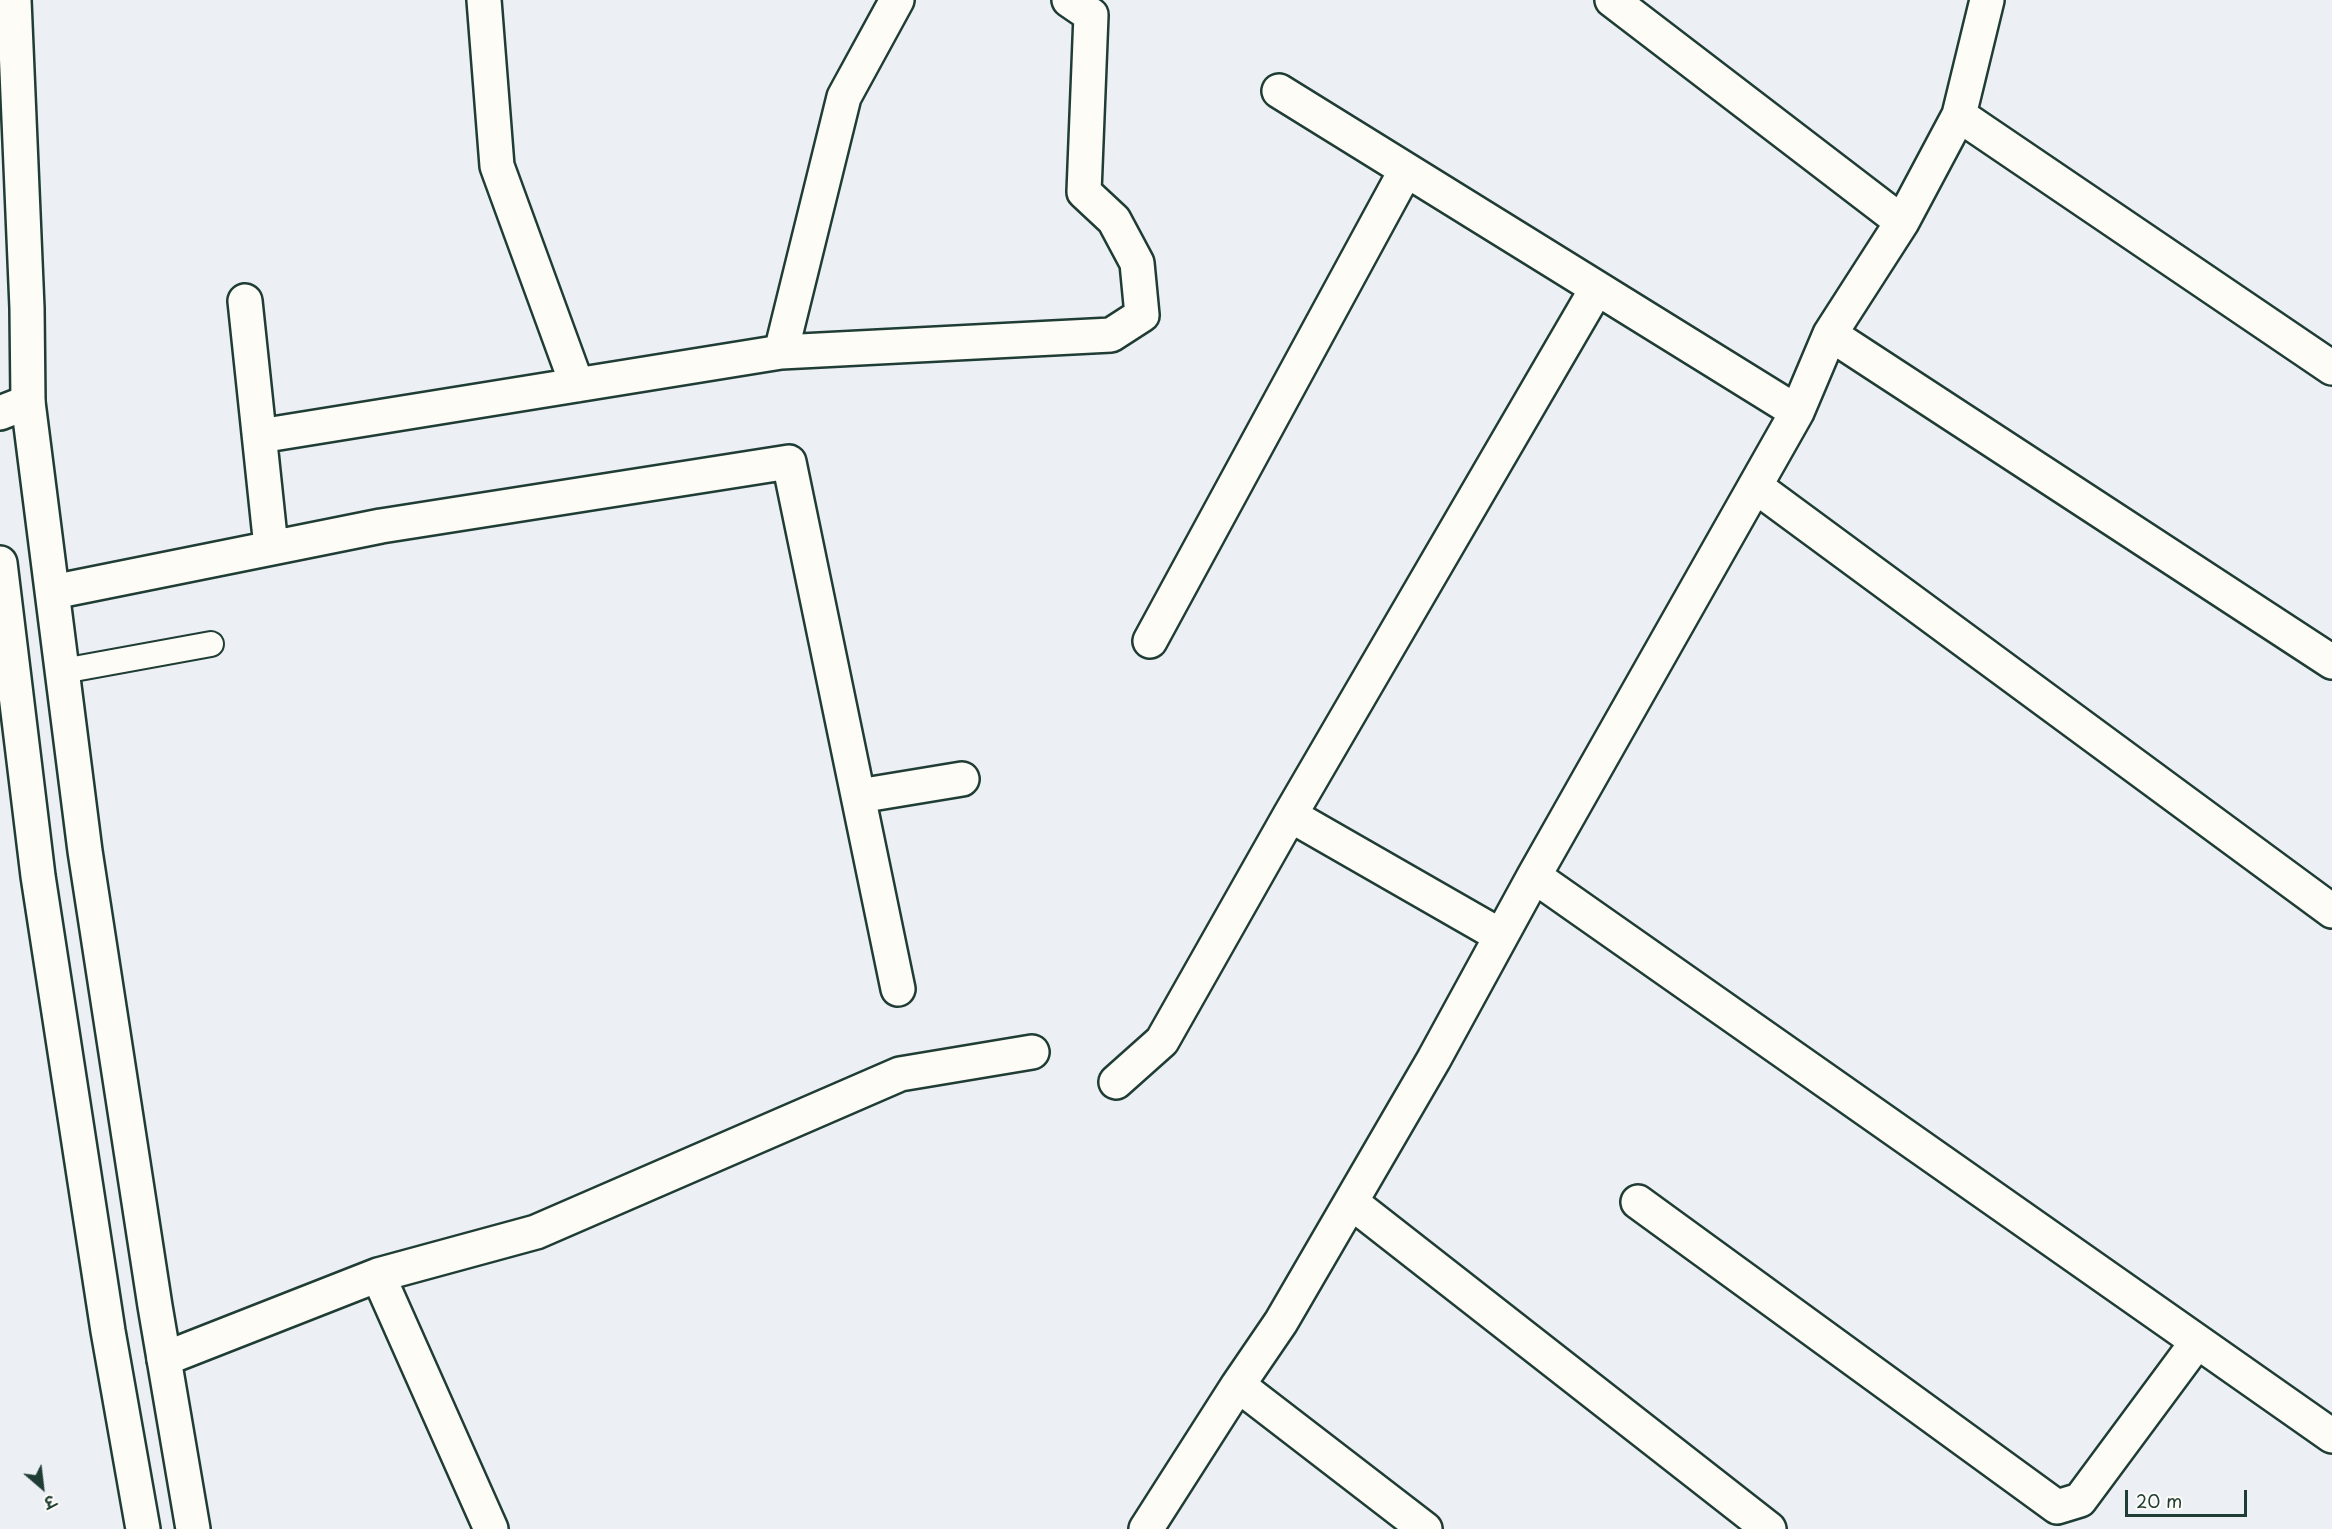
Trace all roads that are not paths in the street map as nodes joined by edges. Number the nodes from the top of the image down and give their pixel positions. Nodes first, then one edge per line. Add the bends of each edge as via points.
1 (14, 0) edge
2 (484, 0) edge
3 (897, 0) edge
4 (1069, 0) edge
5 (1612, 0) edge
6 (1987, 0) edge
7 (1279, 91) dead end
8 (1959, 115) junction
9 (1406, 170) junction
10 (1902, 222) junction
11 (1597, 288) junction
12 (245, 301) dead end
13 (1830, 334) junction
14 (781, 352) junction
15 (2332, 368) edge
16 (577, 385) junction
17 (14, 407) edge
18 (1797, 412) junction
19 (260, 435) junction
20 (1755, 486) junction
21 (271, 548) junction
22 (0, 563) edge
23 (53, 592) junction
24 (1150, 641) dead end
25 (211, 644) dead end
26 (2332, 662) edge
27 (63, 671) junction
28 (963, 779) dead end
29 (859, 796) junction
30 (1290, 815) junction
31 (1534, 876) junction
32 (2332, 911) edge
33 (1501, 936) junction
34 (898, 989) dead end
35 (1032, 1052) dead end
36 (1116, 1082) dead end
37 (1351, 1202) junction
38 (1638, 1202) dead end
39 (378, 1275) junction
40 (2197, 1342) junction
41 (164, 1359) junction
42 (115, 1367) junction
43 (1238, 1385) junction
44 (2332, 1436) edge
45 (143, 1529) edge
46 (193, 1529) edge
47 (491, 1529) edge
48 (1146, 1529) edge
49 (1425, 1529) edge
50 (1769, 1529) edge

1 - 17 street via 27,308
2 - 16 street via 497,166
3 - 14 street via 844,97
4 - 14 street via 1091,15 1084,192 1114,220 1137,263 1142,315 1112,335
5 - 10 street
6 - 8 street
7 - 9 street
8 - 10 street
8 - 15 street
9 - 11 street
9 - 24 street
10 - 13 street
11 - 18 street
11 - 30 street
12 - 19 street
13 - 18 street
13 - 26 street
14 - 16 street
16 - 19 street
17 - 23 street
18 - 20 street
19 - 21 street
20 - 31 street
20 - 32 street
21 - 23 street
21 - 29 street via 381,526 789,462
22 - 42 street via 38,876
23 - 27 street
25 - 27 lane
27 - 41 street via 85,851
28 - 29 street
29 - 34 street
30 - 33 street
30 - 36 street via 1162,1041
31 - 33 street
31 - 40 street
33 - 37 street
35 - 39 street via 900,1074 536,1232
37 - 43 street via 1281,1322
37 - 50 street
38 - 40 street via 2056,1507 2080,1500
39 - 41 street
39 - 47 street
40 - 44 street
41 - 42 street
41 - 46 street
42 - 45 street
43 - 48 street
43 - 49 street

